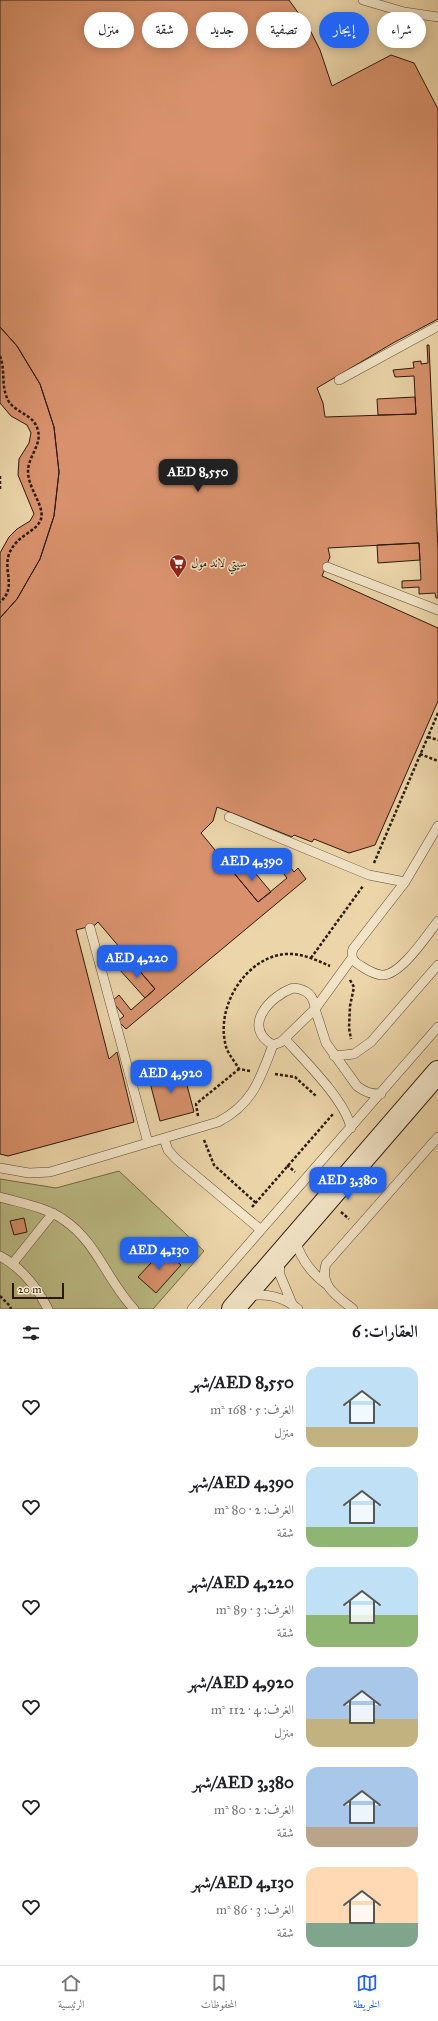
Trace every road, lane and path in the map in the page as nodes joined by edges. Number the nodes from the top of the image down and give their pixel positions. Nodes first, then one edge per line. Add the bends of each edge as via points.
1 (364, 0) edge
2 (438, 17) edge
3 (438, 326) edge
4 (0, 356) edge
5 (339, 380) dead end
6 (4, 396) junction
7 (0, 399) edge
8 (0, 476) edge
9 (0, 487) edge
10 (327, 567) dead end
11 (0, 602) edge
12 (438, 610) edge
13 (438, 713) edge
14 (428, 737) junction
15 (438, 740) edge
16 (420, 754) junction
17 (438, 761) edge
18 (229, 817) dead end
19 (438, 826) edge
20 (369, 875) junction
21 (405, 882) junction
22 (438, 921) edge
23 (90, 928) dead end
24 (311, 958) dead end
25 (352, 958) junction
26 (438, 965) edge
27 (315, 1009) junction
28 (438, 1028) edge
29 (285, 1039) junction
30 (273, 1045) junction
31 (334, 1056) junction
32 (438, 1072) edge
33 (381, 1094) junction
34 (341, 1105) junction
35 (351, 1128) junction
36 (438, 1138) edge
37 (164, 1139) junction
38 (148, 1143) junction
39 (0, 1168) edge
40 (0, 1197) edge
41 (53, 1213) junction
42 (244, 1216) junction
43 (261, 1230) junction
44 (295, 1237) junction
45 (0, 1256) edge
46 (279, 1256) junction
47 (13, 1263) junction
48 (326, 1284) junction
49 (0, 1296) edge
50 (236, 1306) edge
51 (295, 1307) edge
52 (11, 1309) edge
53 (48, 1309) edge
54 (134, 1309) edge
55 (192, 1309) edge
56 (353, 1309) edge

1 - 2 lane via 404,12
3 - 5 lane
4 - 6 path via 0,382
6 - 7 path
6 - 11 path via 13,407 37,425 39,438 30,460 29,481 42,512 36,527 18,539 13,547 7,564 10,588
8 - 9 path
10 - 12 lane
13 - 14 path
14 - 15 path
14 - 16 path
16 - 17 path
16 - 20 path
18 - 20 lane
19 - 21 lane
20 - 21 lane
20 - 24 path
21 - 25 lane via 353,949
22 - 25 lane via 399,968 390,974 381,975 370,971
23 - 38 lane
25 - 27 lane
26 - 31 lane via 371,1042 354,1054
27 - 29 lane
27 - 30 lane via 310,994 299,988 276,996 266,1007 259,1030
27 - 31 lane via 323,1036
28 - 33 lane
29 - 30 lane
29 - 34 lane
30 - 37 lane via 257,1085 237,1110 218,1122
31 - 33 lane via 364,1091
32 - 44 street
33 - 35 lane
34 - 35 lane
34 - 42 path
35 - 43 lane
36 - 48 lane via 331,1259 324,1271
37 - 38 lane
37 - 42 lane via 168,1150 176,1159
38 - 39 lane via 50,1172 29,1173
40 - 41 lane
41 - 47 lane
41 - 54 lane via 83,1237
42 - 43 lane
43 - 55 lane
44 - 46 street
44 - 48 lane via 302,1259
45 - 47 lane
46 - 50 street
46 - 51 lane via 280,1276
47 - 53 lane via 35,1287
48 - 56 lane
49 - 52 path
50 - 51 lane via 267,1295

